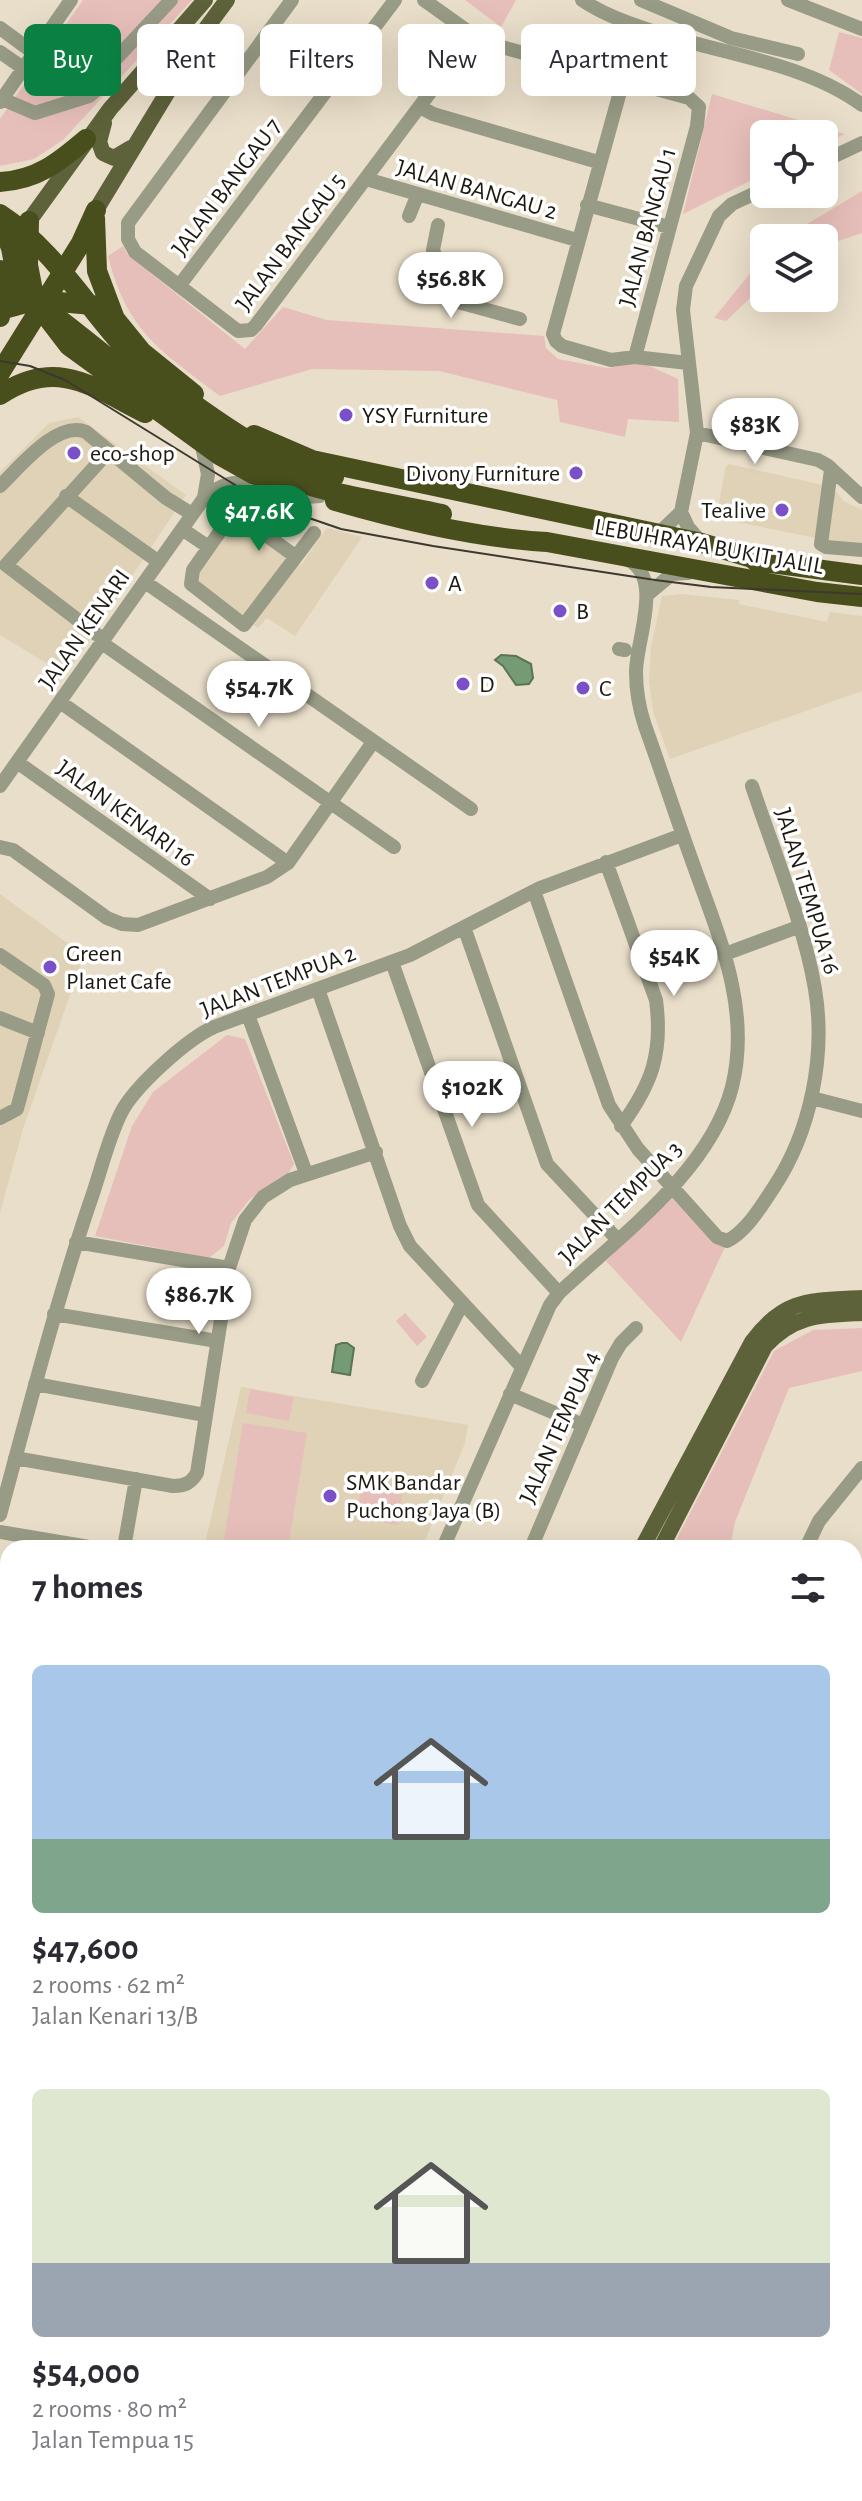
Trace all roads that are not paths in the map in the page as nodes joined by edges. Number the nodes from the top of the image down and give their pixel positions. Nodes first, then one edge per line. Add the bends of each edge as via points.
1 (71, 0) edge
2 (171, 0) edge
3 (205, 0) edge
4 (227, 0) edge
5 (292, 0) edge
6 (395, 0) edge
7 (424, 0) edge
8 (582, 0) edge
9 (641, 0) edge
10 (788, 0) edge
11 (54, 24) edge
12 (458, 24) edge
13 (0, 28) edge
14 (862, 29) edge
15 (24, 46) edge
16 (0, 52) edge
17 (798, 54) dead end
18 (23, 68) joint
19 (131, 85) junction
20 (428, 96) edge
21 (618, 96) edge
22 (681, 96) edge
23 (1, 101) edge
24 (862, 105) edge
25 (420, 107) junction
26 (110, 109) junction
27 (86, 139) junction
28 (862, 143) edge
29 (135, 144) junction
30 (838, 154) edge
31 (598, 162) junction
32 (0, 172) edge
33 (366, 179) junction
34 (0, 182) edge
35 (417, 196) junction
36 (750, 196) edge
37 (587, 205) junction
38 (96, 210) junction
39 (0, 214) edge
40 (409, 216) dead end
41 (0, 220) edge
42 (29, 221) joint
43 (438, 225) dead end
44 (669, 227) junction
45 (577, 240) junction
46 (8, 266) edge
47 (179, 286) junction
48 (36, 303) junction
49 (0, 310) edge
50 (0, 317) edge
51 (520, 319) dead end
52 (116, 320) junction
53 (69, 346) junction
54 (635, 357) junction
55 (688, 363) junction
56 (0, 373) edge
57 (0, 395) edge
58 (172, 421) junction
59 (697, 433) junction
60 (201, 442) junction
61 (109, 451) junction
62 (831, 470) junction
63 (0, 486) edge
64 (66, 496) junction
65 (320, 496) junction
66 (862, 497) edge
67 (204, 498) junction
68 (681, 512) junction
69 (192, 514) junction
70 (182, 529) junction
71 (314, 533) dead end
72 (658, 534) junction
73 (547, 542) junction
74 (702, 543) junction
75 (207, 546) junction
76 (862, 550) edge
77 (295, 556) junction
78 (624, 558) junction
79 (159, 562) junction
80 (765, 562) junction
81 (714, 573) junction
82 (862, 575) edge
83 (145, 582) junction
84 (648, 594) junction
85 (862, 597) edge
86 (103, 641) junction
87 (60, 702) junction
88 (373, 742) junction
89 (17, 762) junction
90 (0, 786) edge
91 (752, 786) dead end
92 (332, 802) junction
93 (471, 809) dead end
94 (682, 835) junction
95 (394, 847) dead end
96 (6, 849) edge
97 (606, 862) junction
98 (288, 863) junction
99 (534, 891) junction
100 (210, 899) junction
101 (464, 927) junction
102 (798, 927) junction
103 (725, 954) junction
104 (0, 955) edge
105 (392, 962) junction
106 (318, 989) junction
107 (248, 1015) junction
108 (0, 1018) edge
109 (38, 1033) junction
110 (812, 1098) junction
111 (862, 1111) edge
112 (0, 1118) edge
113 (621, 1126) junction
114 (376, 1152) junction
115 (306, 1173) junction
116 (672, 1187) junction
117 (617, 1239) junction
118 (76, 1242) junction
119 (229, 1268) junction
120 (559, 1293) junction
121 (862, 1298) edge
122 (462, 1304) junction
123 (862, 1313) edge
124 (54, 1314) junction
125 (636, 1328) dead end
126 (217, 1341) junction
127 (522, 1367) junction
128 (422, 1381) dead end
129 (35, 1384) junction
130 (510, 1394) junction
131 (205, 1415) junction
132 (583, 1425) junction
133 (15, 1458) junction
134 (862, 1468) edge
135 (136, 1479) junction
136 (0, 1515) edge
137 (0, 1532) edge
138 (48, 1540) edge
139 (125, 1540) edge
140 (446, 1540) edge
141 (534, 1540) edge
142 (646, 1540) edge
143 (665, 1540) edge
144 (810, 1540) edge

1 - 11 street
2 - 23 street via 89,96 35,113
3 - 19 main road
4 - 29 main road
5 - 47 street, JALAN BANGAU 5 via 131,216 128,239 135,252
6 - 47 street, JALAN BANGAU 7
7 - 12 street
8 - 24 street via 602,13 683,43 825,82
9 - 17 street via 731,38
10 - 14 street
13 - 15 street
16 - 18 street
18 - 23 street
19 - 26 main road
19 - 32 street via 46,162
20 - 25 street, JALAN BANGAU 5
21 - 31 street
22 - 44 street, JALAN BANGAU 1 via 699,107
25 - 31 street
25 - 33 street, JALAN BANGAU 5
26 - 27 main road
26 - 29 main road via 99,135 103,153 114,158
27 - 34 highway via 45,171
27 - 42 main road
28 - 30 street
29 - 38 main road
31 - 37 street
33 - 35 street, JALAN BANGAU 2
33 - 47 street, JALAN BANGAU 5 via 251,330 238,331
35 - 40 street
35 - 45 street, JALAN BANGAU 2
36 - 55 street via 719,216 686,286
37 - 44 street
37 - 45 street
38 - 46 highway via 65,242
38 - 48 highway via 81,243
38 - 52 highway via 97,271
39 - 80 highway, bridge via 41,248 147,372 276,458 329,476 725,559
41 - 46 highway
42 - 46 highway
43 - 51 street via 433,250 442,270 442,294
44 - 54 street, JALAN BANGAU 1
45 - 54 street via 554,326 556,341 611,360
46 - 48 highway
46 - 50 highway, bridge
46 - 73 highway, bridge via 145,389 265,468 329,489 518,530
48 - 49 highway
48 - 52 highway via 92,305
48 - 53 highway
48 - 56 highway
52 - 53 highway via 86,314
52 - 72 highway via 142,352 195,395 253,434 300,456
53 - 58 highway
54 - 55 street
55 - 59 street
57 - 58 highway via 27,381 65,377 154,418
58 - 60 highway
59 - 62 street via 818,460
59 - 68 street
60 - 65 highway via 253,474
60 - 67 street via 208,474
61 - 63 street via 86,432 71,429 56,434
61 - 64 street
61 - 69 street
62 - 66 street
62 - 76 street via 821,544
64 - 79 street
64 - 86 street via 6,565
65 - 67 street, JALAN KENARI via 291,497 239,480
65 - 73 highway via 385,515
67 - 69 street, JALAN KENARI
68 - 72 street
68 - 74 street
69 - 70 street, JALAN KENARI
70 - 75 street
70 - 79 street, JALAN KENARI
71 - 77 street
72 - 74 highway
73 - 78 highway, LEBUHRAYA BUKIT JALIL
74 - 80 highway
75 - 77 street via 234,518 248,522
75 - 77 street via 191,584 244,625
78 - 81 highway, LEBUHRAYA BUKIT JALIL
78 - 84 street via 636,564
79 - 83 street, JALAN KENARI
80 - 82 highway, LEBUHRAYA BUKIT JALIL
81 - 84 street via 672,574
81 - 85 highway, LEBUHRAYA BUKIT JALIL
83 - 86 street, JALAN KENARI
83 - 88 street
84 - 94 street, JALAN TEMPUA 3 via 636,665 637,692
86 - 87 street, JALAN KENARI
86 - 92 street
87 - 89 street, JALAN KENARI
87 - 98 street
88 - 92 street
88 - 93 street
89 - 90 street, JALAN KENARI
89 - 100 street, JALAN KENARI 16
91 - 102 street, JALAN TEMPUA 16
92 - 95 street
92 - 98 street
94 - 97 street, JALAN TEMPUA 2
94 - 103 street, JALAN TEMPUA 3
96 - 100 street via 122,924 138,925
97 - 99 street, JALAN TEMPUA 2
97 - 113 street via 656,1000 658,1021 654,1069
98 - 100 street
99 - 101 street, JALAN TEMPUA 2
99 - 113 street
101 - 105 street, JALAN TEMPUA 2
101 - 117 street via 547,1164
102 - 103 street
102 - 110 street, JALAN TEMPUA 16 via 816,992
103 - 116 street, JALAN TEMPUA 3 via 738,1017 732,1088 710,1140
104 - 109 street via 44,985 48,999
105 - 106 street, JALAN TEMPUA 2
105 - 120 street via 478,1205
106 - 107 street, JALAN TEMPUA 2
106 - 114 street
107 - 115 street
107 - 118 street, JALAN TEMPUA 2 via 197,1035 134,1094 117,1123
108 - 109 street
109 - 112 street via 17,1109
110 - 111 street
110 - 116 street, JALAN TEMPUA 16 via 784,1172 734,1238 717,1237
113 - 116 street
114 - 115 street
114 - 122 street via 410,1246
115 - 119 street via 252,1208
116 - 117 street, JALAN TEMPUA 3
117 - 120 street, JALAN TEMPUA 3
118 - 119 street
118 - 124 street, JALAN TEMPUA 2
119 - 126 street
120 - 127 street, JALAN TEMPUA 3
121 - 142 main road via 791,1306 761,1329
122 - 127 street
122 - 128 street
123 - 143 main road via 813,1316 779,1331 765,1346
124 - 126 street
124 - 129 street, JALAN TEMPUA 2
125 - 132 street, JALAN TEMPUA 4 via 612,1358
126 - 131 street
127 - 130 street, JALAN TEMPUA 3
129 - 131 street
129 - 133 street, JALAN TEMPUA 2
130 - 132 street
130 - 140 street, JALAN TEMPUA 3
131 - 135 street via 193,1480 173,1486
132 - 141 street, JALAN TEMPUA 4
133 - 135 street
133 - 136 street, JALAN TEMPUA 2
134 - 144 street
135 - 139 street
137 - 138 street

